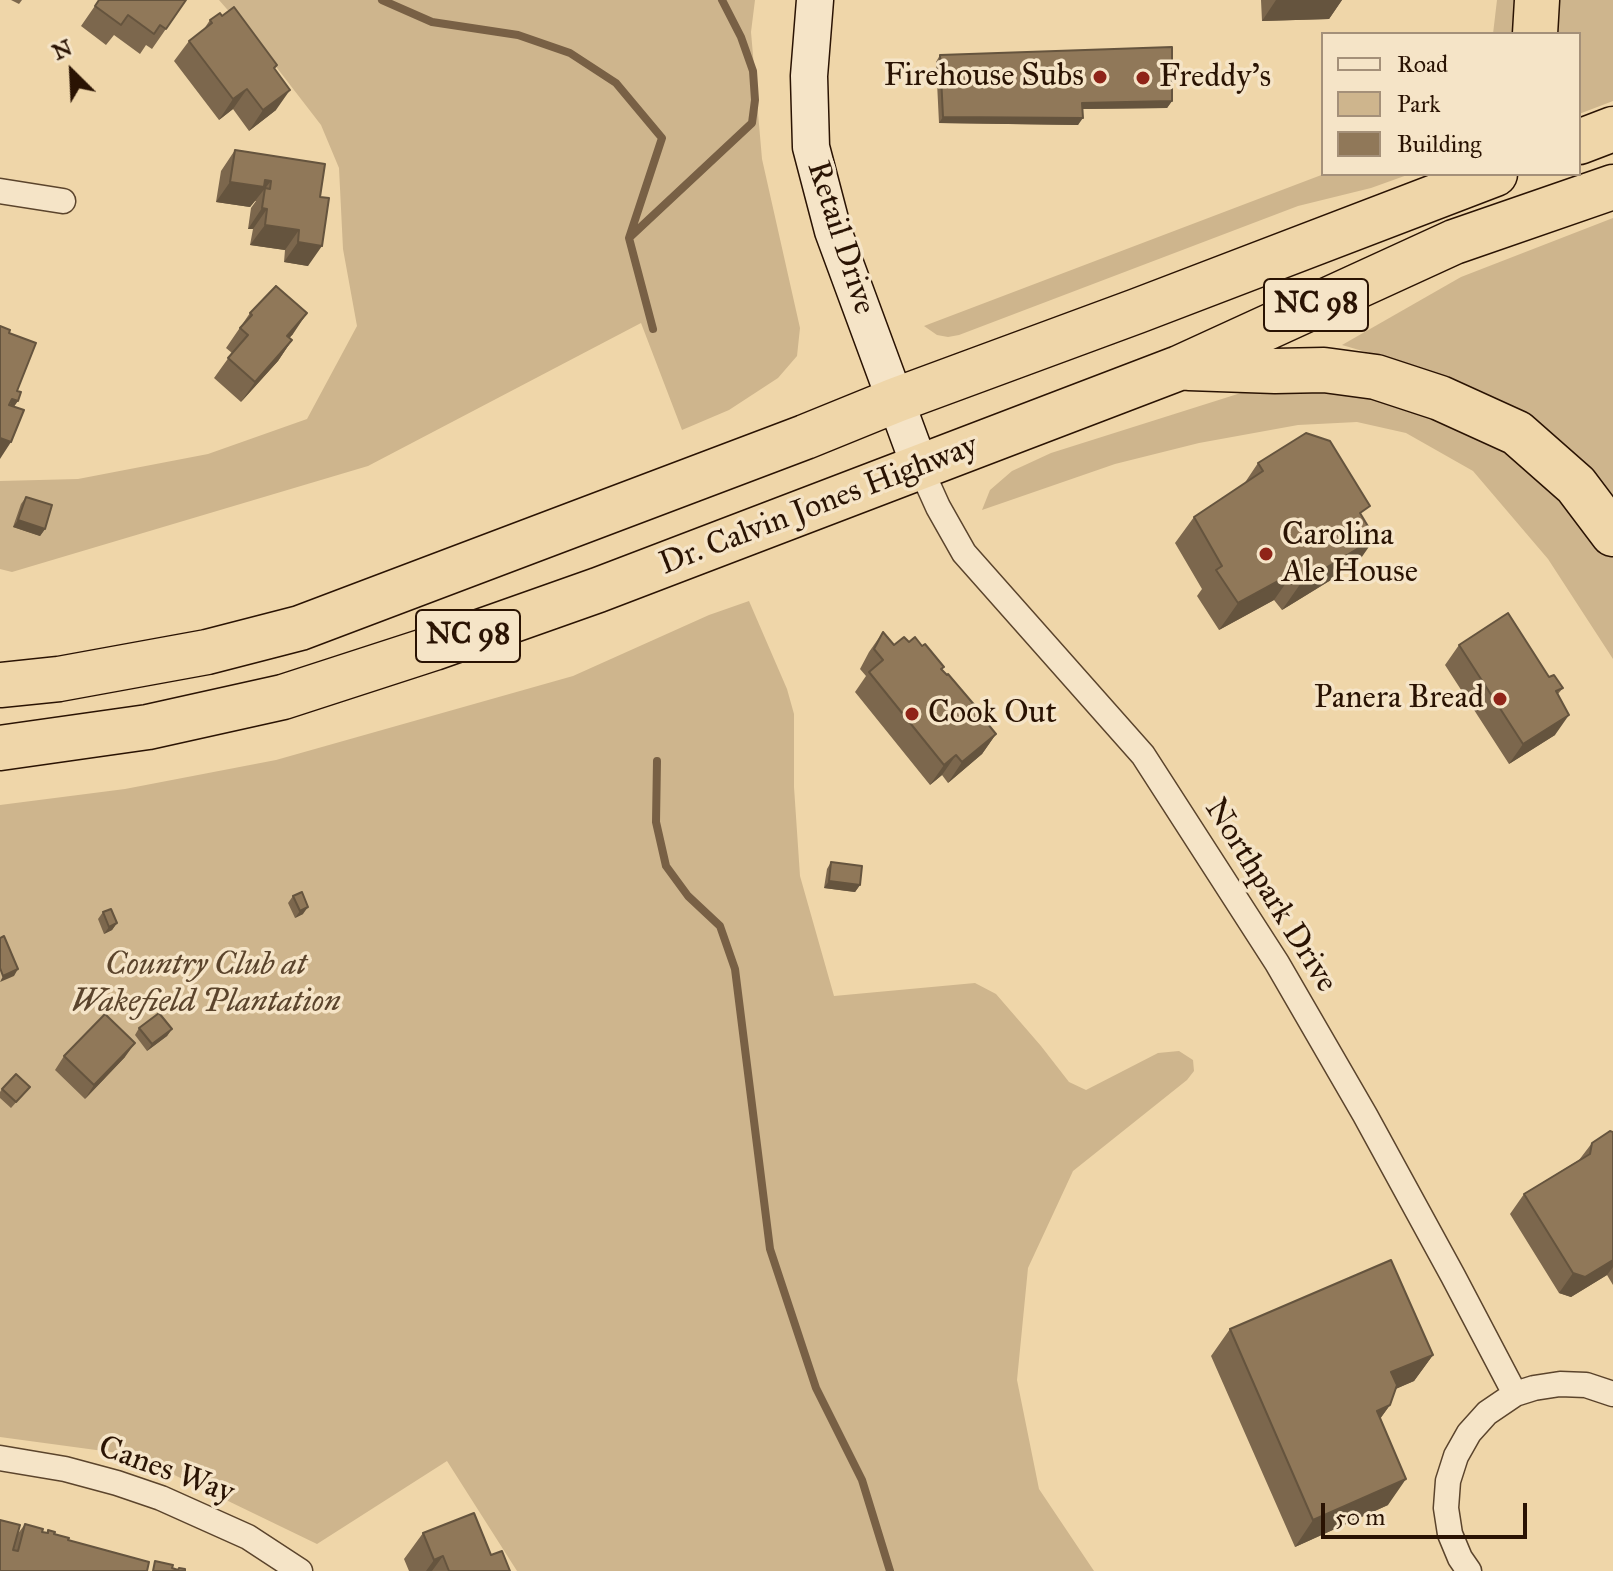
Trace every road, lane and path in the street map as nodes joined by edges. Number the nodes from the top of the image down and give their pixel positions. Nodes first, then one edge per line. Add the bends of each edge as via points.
1 (815, 0) edge
2 (1537, 0) edge
3 (1535, 32) edge
4 (1613, 129) edge
5 (1581, 141) edge
6 (1465, 176) edge
7 (1490, 176) edge
8 (1613, 187) edge
9 (0, 191) edge
10 (63, 201) dead end
11 (1407, 207) junction
12 (1179, 368) junction
13 (896, 400) junction
14 (920, 467) junction
15 (1613, 534) edge
16 (0, 685) edge
17 (0, 748) edge
18 (1515, 1394) junction
19 (1613, 1394) edge
20 (0, 1458) edge
21 (300, 1571) edge
22 (1469, 1571) edge

1 - 13 street, Retail Drive via 811,147 833,231
2 - 3 highway
4 - 5 highway
6 - 11 highway
7 - 11 highway, NC 98
8 - 12 highway, Dr. Calvin Jones Highway / NC 98 via 1454,242
9 - 10 street
11 - 13 highway, NC 98
12 - 14 highway, Dr. Calvin Jones Highway / NC 98
12 - 15 highway via 1324,370 1376,377 1440,398 1517,433 1576,485
13 - 14 street, Retail Drive
13 - 16 highway, NC 98 via 300,628 207,652
14 - 17 highway, Dr. Calvin Jones Highway / NC 98 via 598,590 283,697 148,727
14 - 18 street, Northpark Drive via 964,553 1143,755 1269,950
18 - 19 street via 1560,1384
18 - 22 street via 1469,1433 1448,1481 1450,1534
20 - 21 street, Canes Way via 65,1469 161,1498 248,1537

